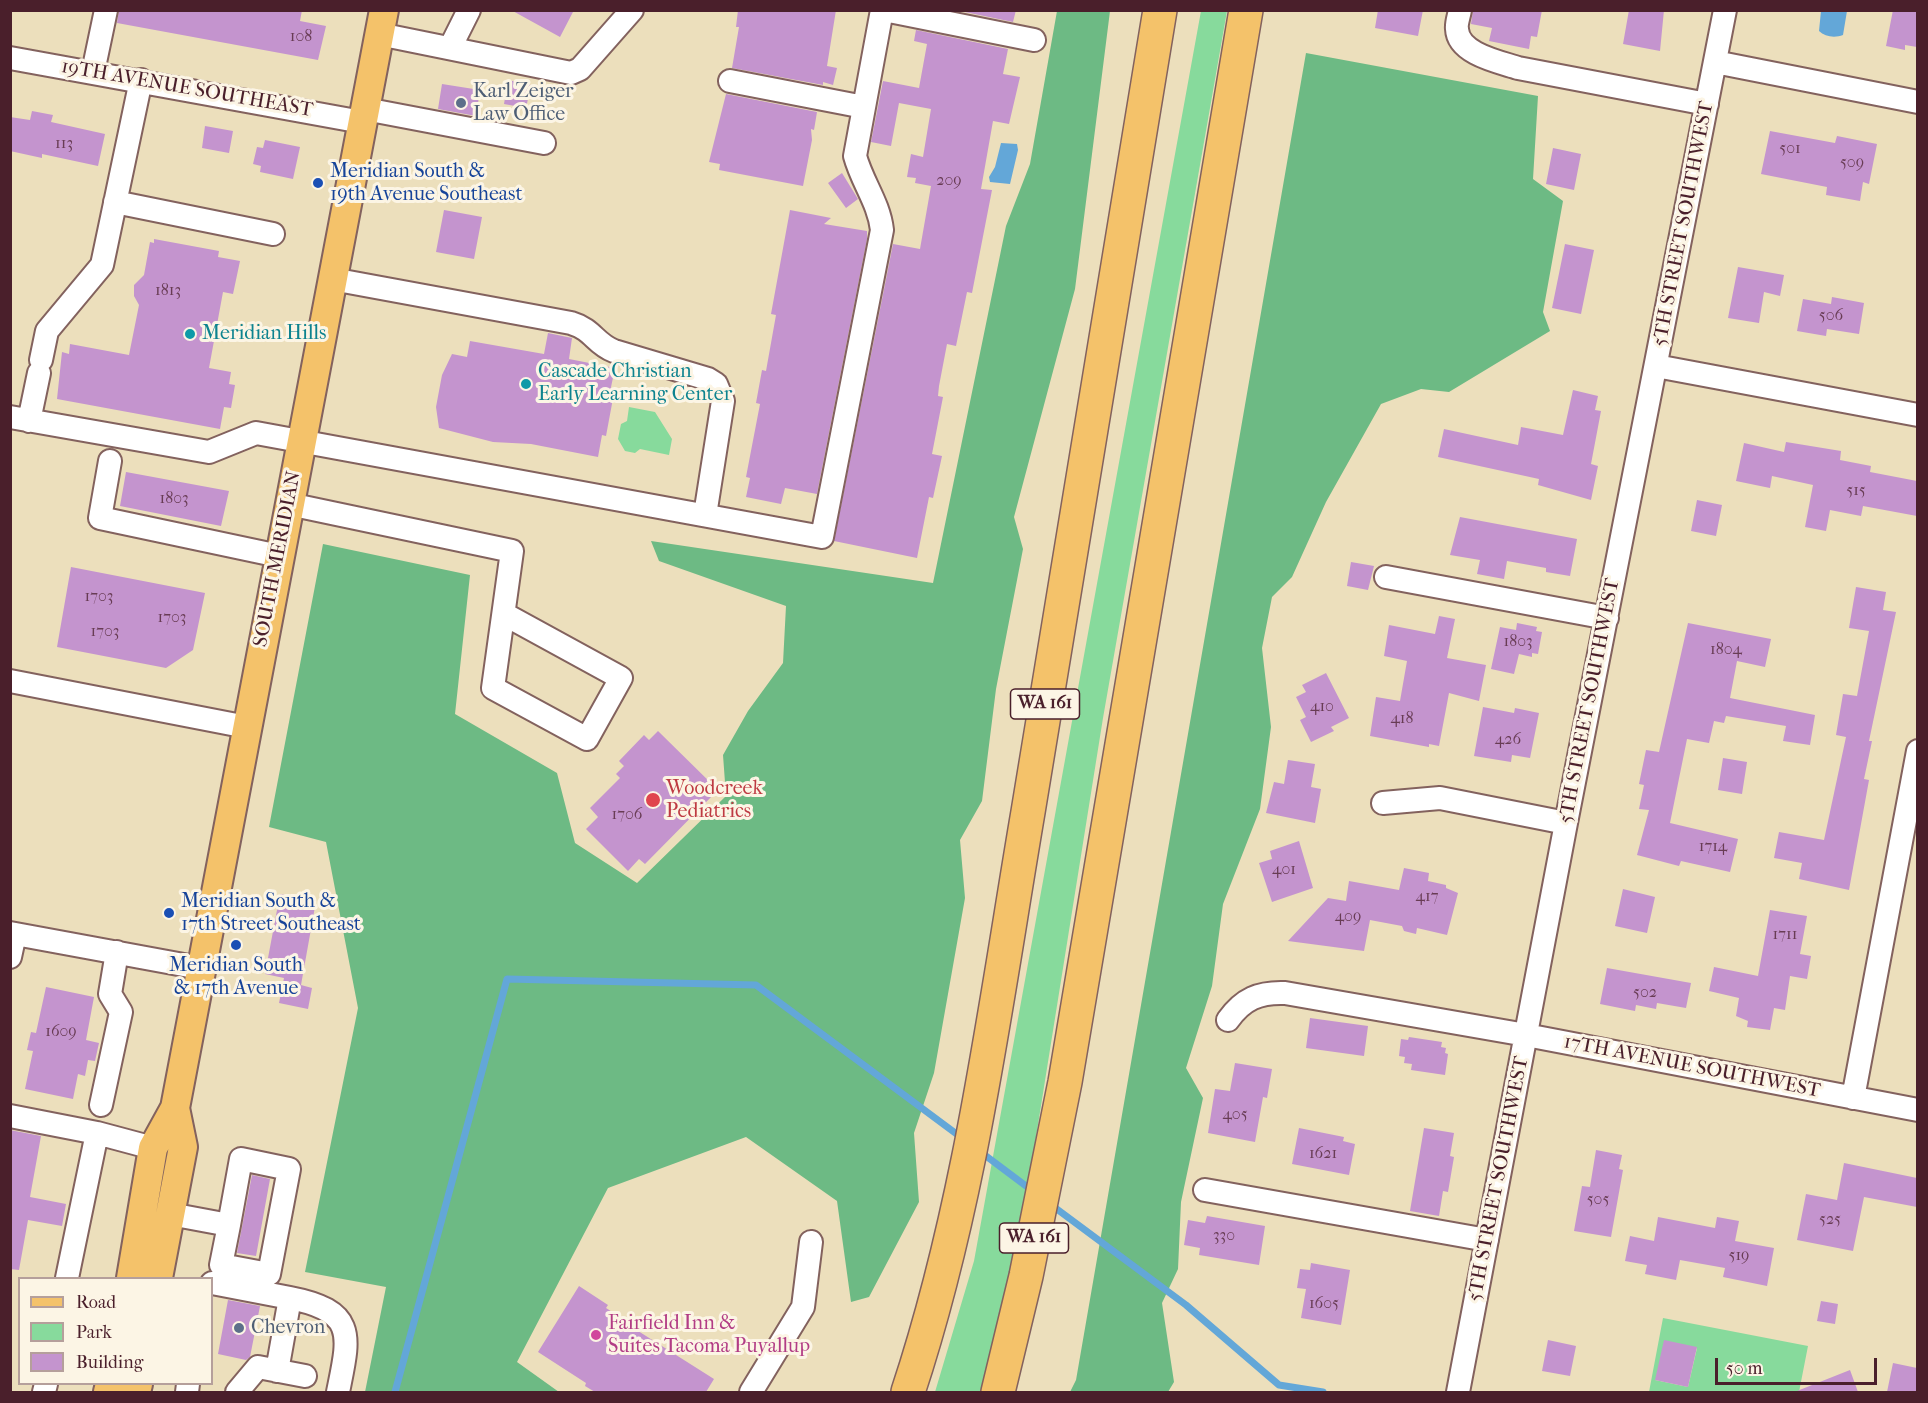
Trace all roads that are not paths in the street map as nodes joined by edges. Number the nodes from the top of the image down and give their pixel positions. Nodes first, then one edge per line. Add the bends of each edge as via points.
1 (106, 10) edge
2 (470, 10) edge
3 (632, 10) edge
4 (883, 10) edge
5 (1160, 10) edge
6 (1246, 10) edge
7 (1460, 10) edge
8 (1725, 10) edge
9 (382, 22) edge
10 (1034, 40) dead end
11 (450, 48) junction
12 (10, 58) edge
13 (1715, 62) junction
14 (93, 72) junction
15 (141, 80) junction
16 (730, 81) dead end
17 (1917, 102) edge
18 (1707, 104) junction
19 (864, 107) junction
20 (364, 116) junction
21 (544, 143) dead end
22 (115, 202) junction
23 (273, 234) dead end
24 (332, 279) junction
25 (1656, 366) junction
26 (1917, 415) edge
27 (20, 419) edge
28 (300, 441) junction
29 (110, 461) dead end
30 (289, 504) junction
31 (705, 516) junction
32 (279, 556) junction
33 (1386, 577) dead end
34 (504, 614) junction
35 (1606, 618) junction
36 (10, 681) edge
37 (247, 727) junction
38 (1917, 751) edge
39 (1383, 803) dead end
40 (1566, 823) junction
41 (13, 933) edge
42 (117, 952) junction
43 (10, 957) edge
44 (200, 968) junction
45 (1228, 1020) dead end
46 (1526, 1035) junction
47 (1065, 1082) junction
48 (1853, 1098) junction
49 (100, 1105) dead end
50 (175, 1108) junction
51 (1917, 1110) edge
52 (10, 1116) edge
53 (97, 1133) junction
54 (153, 1149) junction
55 (1205, 1190) dead end
56 (170, 1214) junction
57 (229, 1225) junction
58 (1487, 1240) junction
59 (811, 1242) dead end
60 (67, 1277) edge
61 (131, 1277) edge
62 (158, 1277) edge
63 (213, 1283) edge
64 (290, 1298) junction
65 (277, 1371) junction
66 (305, 1376) dead end
67 (237, 1392) edge
68 (338, 1392) edge
69 (750, 1392) edge
70 (908, 1392) edge
71 (998, 1392) edge
72 (1018, 1392) edge
73 (1458, 1392) edge

1 - 14 street
2 - 11 street
3 - 11 street via 580,69 571,73
4 - 10 street
4 - 19 street
5 - 70 highway, WA 161 via 987,1057 950,1242
6 - 47 highway, WA 161
7 - 18 street via 1456,30 1463,44 1489,59
8 - 13 street, 5TH STREET SOUTHWEST
9 - 11 street
9 - 20 main road, SOUTH MERIDIAN
12 - 14 street, 19TH AVENUE SOUTHEAST
13 - 17 street
13 - 18 street, 5TH STREET SOUTHWEST
14 - 15 street, 19TH AVENUE SOUTHEAST
15 - 20 street, 19TH AVENUE SOUTHEAST
15 - 22 street
16 - 19 street
18 - 25 street, 5TH STREET SOUTHWEST
19 - 31 street via 855,156 880,214 882,230 822,537
20 - 21 street, 19TH AVENUE SOUTHEAST
20 - 24 main road, SOUTH MERIDIAN
22 - 23 street
22 - 27 street via 102,265 47,331 40,366
24 - 28 main road, SOUTH MERIDIAN
24 - 31 street via 586,328 614,351 716,384 723,401
25 - 26 street
25 - 35 street, 5TH STREET SOUTHWEST
27 - 28 street via 209,452 256,433
28 - 30 main road, SOUTH MERIDIAN
28 - 31 street
29 - 32 street via 100,518
30 - 32 main road, SOUTH MERIDIAN
30 - 34 street via 512,551
32 - 37 main road, SOUTH MERIDIAN
33 - 35 street
34 - 34 street via 493,688 587,739 621,678
35 - 40 street, 5TH STREET SOUTHWEST
36 - 37 street
37 - 44 main road, SOUTH MERIDIAN
38 - 48 street
39 - 40 street via 1440,798
40 - 46 street, 5TH STREET SOUTHWEST
41 - 42 street
41 - 43 street
42 - 44 street
42 - 49 street via 110,994 121,1012
44 - 50 main road, SOUTH MERIDIAN
45 - 46 street, 17TH AVENUE SOUTHWEST via 1239,1005 1254,996 1285,993
46 - 48 street, 17TH AVENUE SOUTHWEST
46 - 58 street, 5TH STREET SOUTHWEST
47 - 71 highway, WA 161
47 - 72 highway via 1056,1212 1048,1265
48 - 51 street, 17TH AVENUE SOUTHWEST
50 - 54 main road, SOUTH MERIDIAN
50 - 56 main road, SOUTH MERIDIAN via 183,1147
52 - 53 street
53 - 54 street
53 - 60 street
54 - 61 main road, SOUTH MERIDIAN
55 - 58 street
56 - 57 street
56 - 62 main road, SOUTH MERIDIAN
57 - 57 street via 221,1265 269,1274 289,1169 242,1159
58 - 73 street, 5TH STREET SOUTHWEST
59 - 69 street via 803,1307
63 - 64 street
64 - 65 street
64 - 68 street via 320,1306 343,1324 347,1344
65 - 66 street
65 - 67 street via 258,1367

